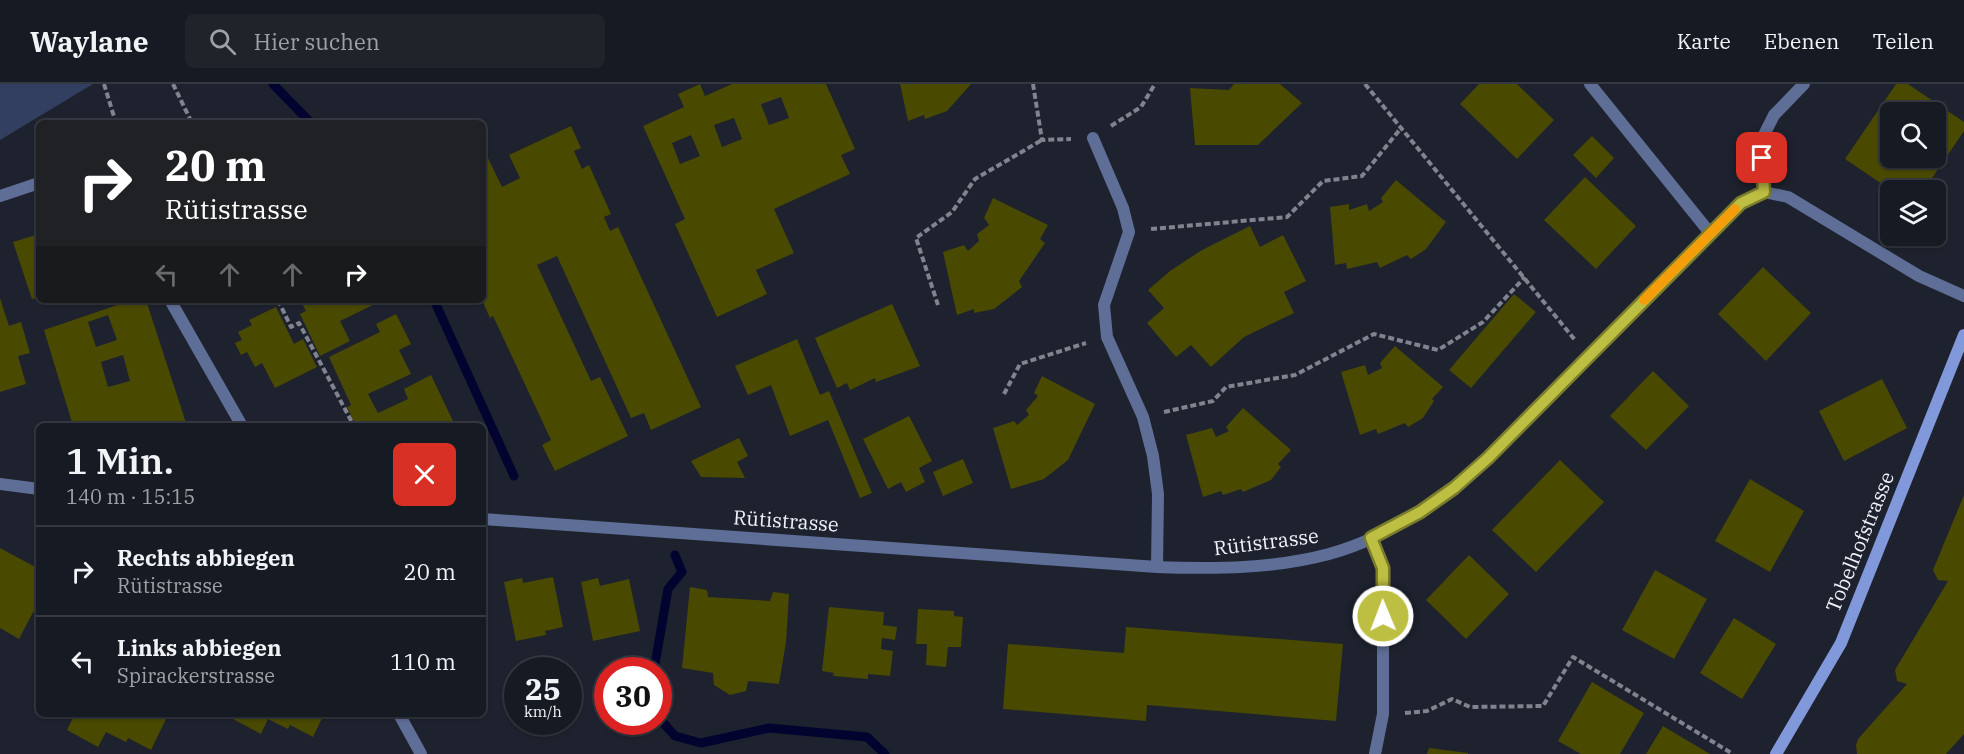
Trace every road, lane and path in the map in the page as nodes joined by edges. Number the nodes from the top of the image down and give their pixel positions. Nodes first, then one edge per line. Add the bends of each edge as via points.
1 (104, 84) edge
2 (173, 84) edge
3 (1033, 84) edge
4 (1155, 84) edge
5 (1365, 84) edge
6 (1590, 84) edge
7 (1804, 84) edge
8 (115, 120) edge
9 (191, 120) edge
10 (1402, 127) junction
11 (1093, 138) junction
12 (1042, 140) junction
13 (36, 184) edge
14 (1764, 192) junction
15 (0, 196) edge
16 (1129, 232) junction
17 (1710, 233) junction
18 (1526, 277) junction
19 (1964, 296) edge
20 (172, 303) edge
21 (279, 303) edge
22 (938, 305) dead end
23 (1964, 335) edge
24 (1107, 337) junction
25 (1589, 357) junction
26 (1004, 394) dead end
27 (1143, 417) junction
28 (240, 423) edge
29 (352, 423) edge
30 (0, 484) edge
31 (36, 489) edge
32 (486, 519) edge
33 (1371, 538) junction
34 (1157, 567) junction
35 (1383, 714) junction
36 (401, 717) edge
37 (422, 754) edge
38 (1375, 754) edge
39 (1733, 754) edge
40 (1777, 754) edge

1 - 8 path
2 - 9 path
3 - 12 path
4 - 11 path via 1141,106
5 - 10 path
6 - 17 street
7 - 14 street via 1774,115 1761,141
10 - 16 path via 1362,176 1323,181 1287,217
10 - 18 path
11 - 12 path
11 - 16 street
12 - 22 path via 975,179 952,212 916,238
13 - 15 street
14 - 17 street, Rütistrasse via 1741,203
14 - 19 street via 1788,197 1919,276
16 - 24 street via 1104,305
17 - 25 street, Rütistrasse
18 - 25 path
18 - 27 path via 1483,322 1438,350 1374,334 1295,375 1226,387 1213,401
20 - 28 street
21 - 29 path via 291,327 298,323
23 - 40 main road, Tobelhofstrasse via 1841,643
24 - 26 path via 1020,364
24 - 27 street
25 - 33 street, Rütistrasse via 1454,488 1420,512
27 - 34 street via 1158,495
30 - 31 street
32 - 34 street, Rütistrasse
33 - 34 street, Rütistrasse via 1330,554 1282,564 1221,570
33 - 35 street via 1383,568
35 - 38 street
35 - 39 path via 1427,711 1452,699 1470,707 1542,706 1573,657
36 - 37 street

